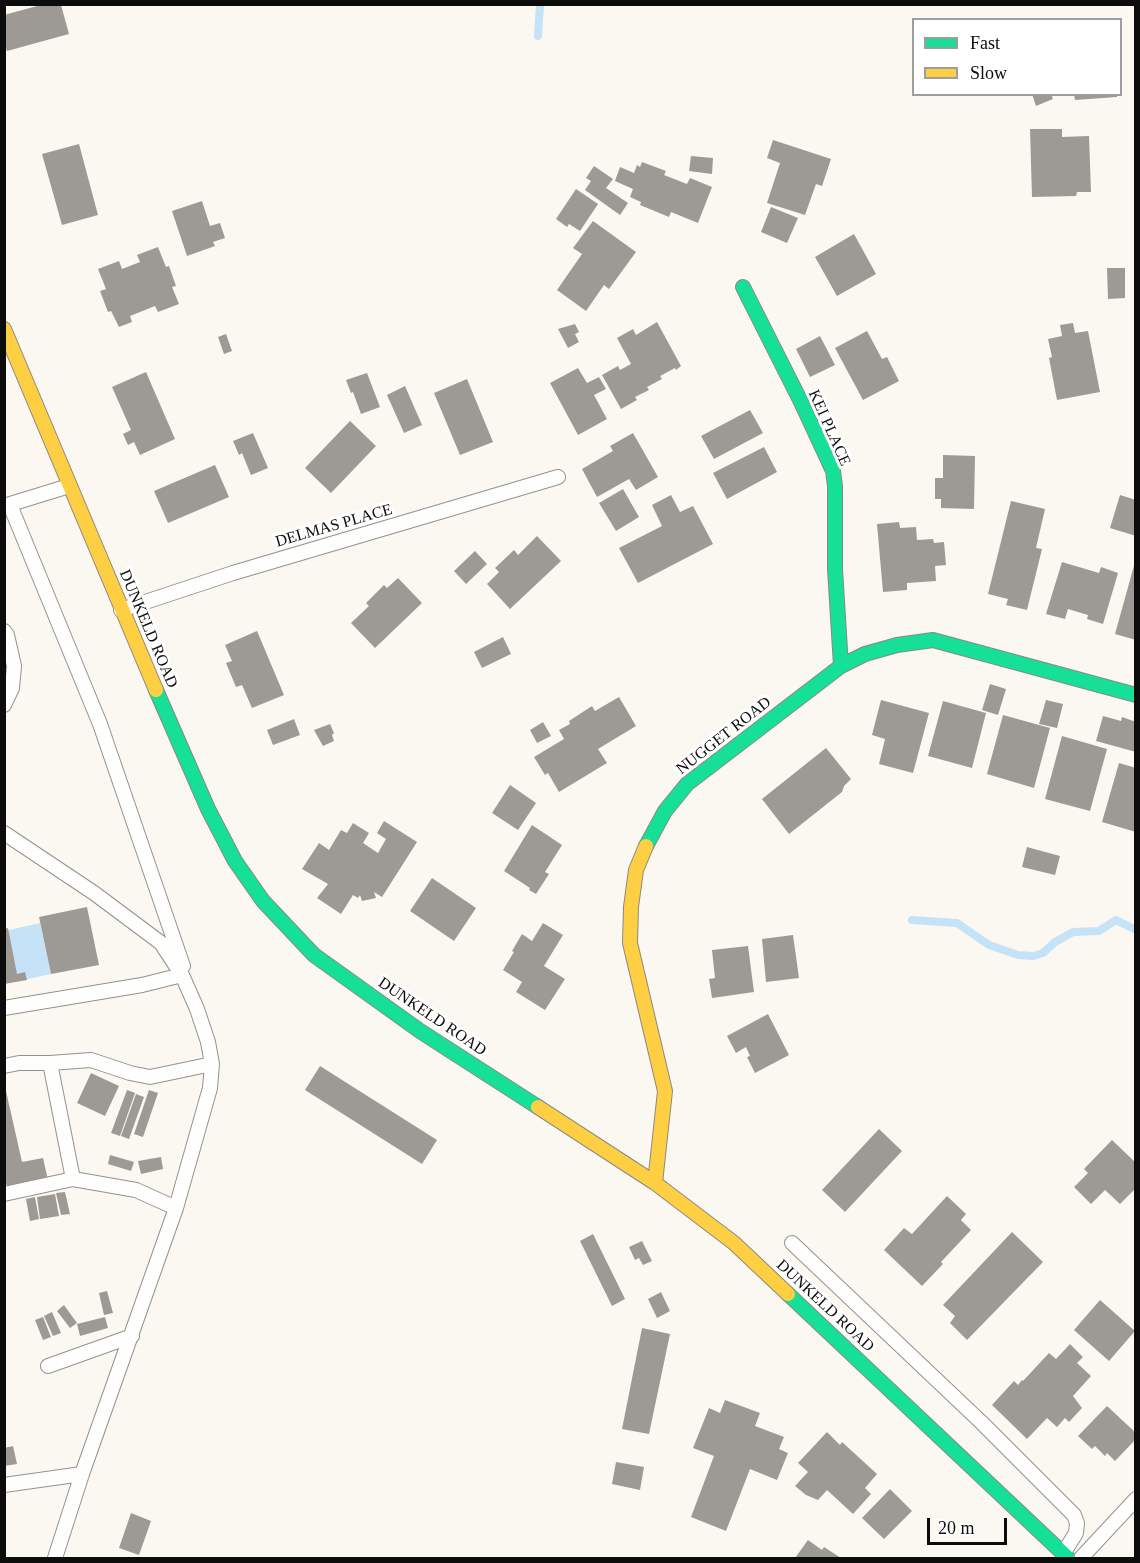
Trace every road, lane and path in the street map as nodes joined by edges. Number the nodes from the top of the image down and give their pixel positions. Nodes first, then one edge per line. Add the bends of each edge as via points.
1 (743, 287) dead end
2 (4, 329) edge
3 (558, 477) dead end
4 (69, 486) junction
5 (7, 505) edge
6 (122, 610) junction
7 (4, 631) edge
8 (841, 666) junction
9 (1136, 695) edge
10 (4, 705) edge
11 (4, 833) edge
12 (182, 975) junction
13 (4, 1008) edge
14 (197, 1009) junction
15 (50, 1063) junction
16 (212, 1064) junction
17 (4, 1066) edge
18 (73, 1179) junction
19 (655, 1183) junction
20 (4, 1194) edge
21 (176, 1208) junction
22 (792, 1243) dead end
23 (132, 1336) junction
24 (48, 1366) dead end
25 (82, 1474) junction
26 (4, 1485) edge
27 (1136, 1499) edge
28 (1065, 1556) edge
29 (55, 1558) edge
30 (1081, 1558) edge

1 - 8 main road, KEI PLACE via 832,471
2 - 4 main road, DUNKELD ROAD
3 - 6 lane, DELMAS PLACE via 233,573
4 - 5 lane
4 - 6 main road, DUNKELD ROAD
5 - 14 lane via 99,724
6 - 19 main road, DUNKELD ROAD via 208,809 235,861 263,902 314,956 420,1031
7 - 10 lane via 14,666 12,688
8 - 9 main road, NUGGET ROAD via 865,654 933,640
8 - 19 main road, NUGGET ROAD via 687,784 665,811 636,870 630,943 665,1091
11 - 12 lane via 161,943
12 - 13 lane
12 - 14 lane
14 - 16 lane
15 - 16 lane via 91,1059 150,1077
15 - 17 lane
15 - 18 lane
16 - 21 lane via 210,1088
18 - 20 lane
18 - 21 lane via 136,1190
19 - 28 main road, DUNKELD ROAD via 734,1243
21 - 23 lane
22 - 28 lane via 1074,1515 1076,1533
23 - 24 lane
23 - 25 lane
25 - 26 lane
25 - 29 lane
27 - 30 lane

